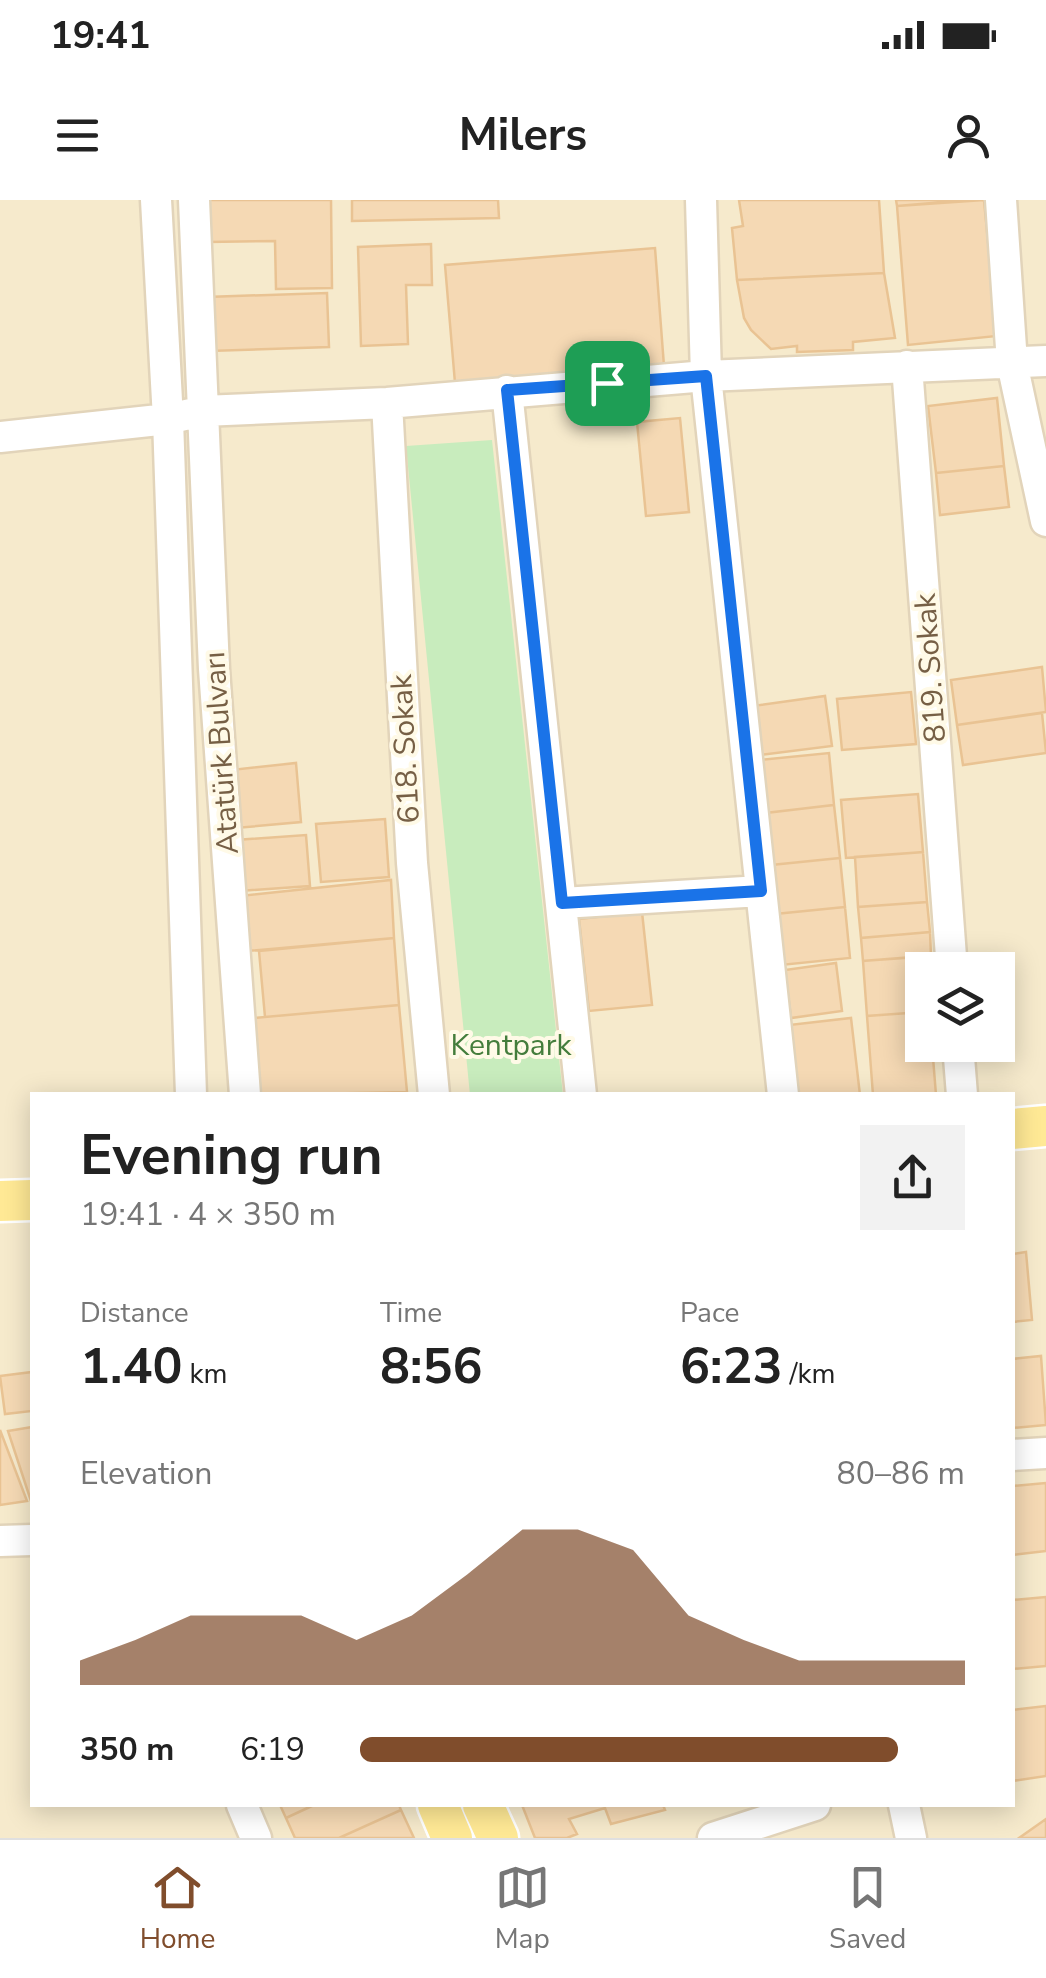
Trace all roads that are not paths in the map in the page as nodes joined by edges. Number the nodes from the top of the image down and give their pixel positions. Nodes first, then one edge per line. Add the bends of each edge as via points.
1 (156, 200) edge
2 (194, 200) edge
3 (701, 200) edge
4 (1001, 200) edge
5 (1046, 360) edge
6 (1012, 363) junction
7 (907, 366) junction
8 (706, 376) junction
9 (507, 390) junction
10 (387, 403) junction
11 (204, 411) junction
12 (168, 419) junction
13 (0, 436) edge
14 (1046, 521) edge
15 (761, 891) junction
16 (562, 903) junction
17 (951, 952) edge
18 (959, 1062) edge
19 (191, 1092) edge
20 (244, 1092) edge
21 (434, 1092) edge
22 (582, 1092) edge
23 (783, 1092) edge
24 (962, 1092) edge
25 (1046, 1126) edge
26 (1015, 1129) edge
27 (30, 1200) edge
28 (0, 1201) edge
29 (1046, 1453) edge
30 (1015, 1455) edge
31 (30, 1540) edge
32 (0, 1541) edge
33 (243, 1807) edge
34 (439, 1807) edge
35 (484, 1807) edge
36 (805, 1807) edge
37 (904, 1807) edge
38 (719, 1825) edge
39 (256, 1838) edge
40 (452, 1838) edge
41 (498, 1838) edge
42 (910, 1838) edge

1 - 12 street
2 - 11 street, Atatürk Bulvarı
3 - 8 street
4 - 6 street
5 - 6 street
6 - 7 street
6 - 14 street
7 - 8 street
7 - 17 street, 819. Sokak
8 - 9 street
8 - 15 street
9 - 10 street
9 - 16 street
10 - 11 street
10 - 21 street, 618. Sokak via 412,862
11 - 12 street
11 - 20 street, Atatürk Bulvarı via 214,670
12 - 13 street
12 - 19 street
15 - 16 street
15 - 23 street
16 - 22 street
18 - 24 street
25 - 26 main road
27 - 28 main road
29 - 30 street
31 - 32 street
33 - 39 street
34 - 40 main road
35 - 41 main road
36 - 38 street
37 - 42 street

